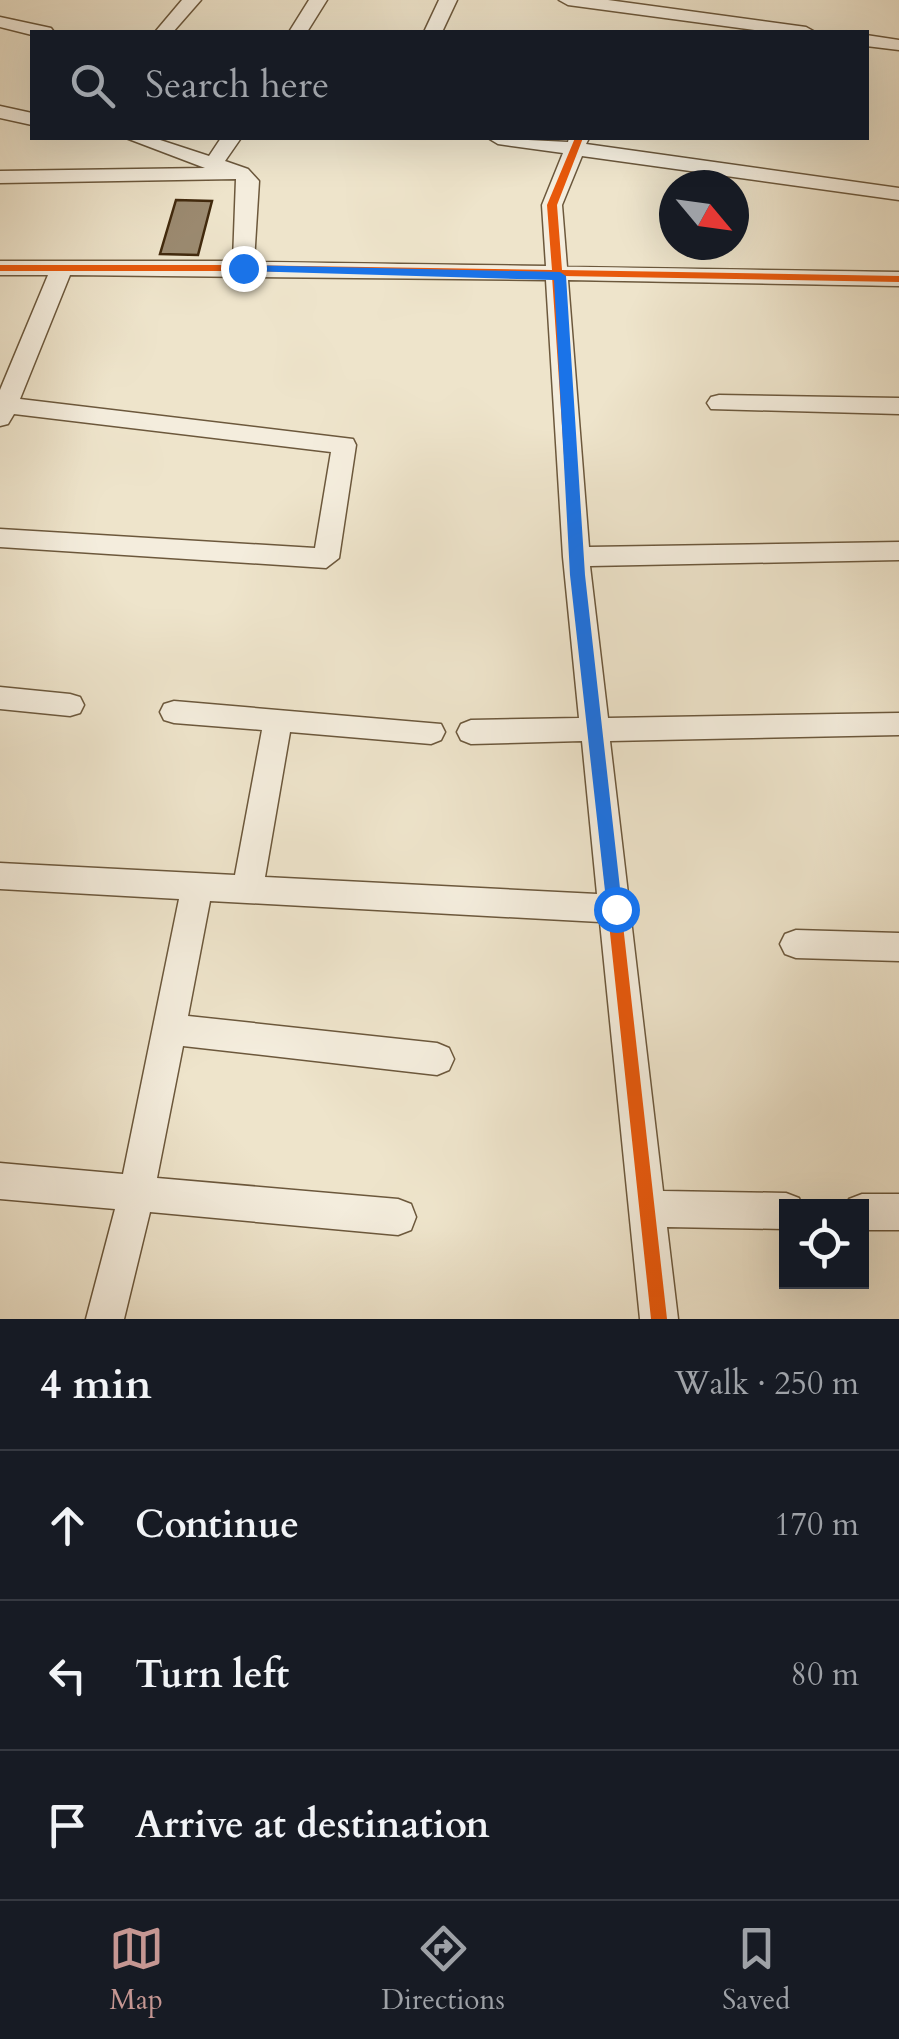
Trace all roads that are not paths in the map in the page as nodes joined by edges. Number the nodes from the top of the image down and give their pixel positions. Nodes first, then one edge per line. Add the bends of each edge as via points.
1 (192, 0) edge
2 (318, 0) edge
3 (448, 0) edge
4 (568, 0) edge
5 (626, 4) edge
6 (0, 22) edge
7 (36, 30) edge
8 (166, 30) edge
9 (299, 30) edge
10 (434, 30) edge
11 (617, 30) edge
12 (793, 30) edge
13 (869, 40) edge
14 (899, 45) edge
15 (0, 112) edge
16 (30, 119) edge
17 (142, 140) edge
18 (230, 140) edge
19 (530, 140) edge
20 (577, 143) edge
21 (214, 162) junction
22 (241, 173) junction
23 (0, 177) edge
24 (899, 194) edge
25 (0, 268) edge
26 (62, 268) junction
27 (243, 268) junction
28 (560, 276) junction
29 (899, 279) edge
30 (719, 404) dead end
31 (899, 406) edge
32 (3, 411) edge
33 (0, 538) edge
34 (899, 551) edge
35 (576, 557) junction
36 (0, 698) edge
37 (70, 705) dead end
38 (174, 712) dead end
39 (278, 720) junction
40 (899, 724) edge
41 (595, 728) junction
42 (431, 732) dead end
43 (471, 732) dead end
44 (0, 876) edge
45 (197, 890) junction
46 (246, 892) junction
47 (616, 909) junction
48 (796, 944) dead end
49 (899, 947) edge
50 (169, 1029) junction
51 (437, 1059) dead end
52 (0, 1181) edge
53 (136, 1192) junction
54 (648, 1209) junction
55 (779, 1211) edge
56 (869, 1212) edge
57 (899, 1212) edge
58 (398, 1217) dead end
59 (105, 1319) edge
60 (659, 1319) edge

1 - 8 street
2 - 9 street
3 - 10 street
4 - 5 street
5 - 11 street
5 - 12 street
6 - 7 street
13 - 14 street
15 - 16 street
17 - 21 street
18 - 21 street
19 - 20 street
20 - 24 street
20 - 28 street via 552,205
21 - 22 street
22 - 23 street
22 - 27 street via 249,181
25 - 26 street
26 - 27 street
26 - 32 street
27 - 28 street
28 - 29 street
28 - 35 street
30 - 31 street
32 - 33 street via 344,445 326,558
34 - 35 street
35 - 41 street
36 - 37 street
38 - 39 street
39 - 42 street
39 - 46 street
40 - 41 street
41 - 43 street
41 - 47 street
44 - 45 street
45 - 46 street
45 - 50 street
46 - 47 street
47 - 54 street
48 - 49 street
50 - 51 street
50 - 53 street
52 - 53 street
53 - 58 street
53 - 59 street
54 - 55 street
54 - 60 street
56 - 57 street

